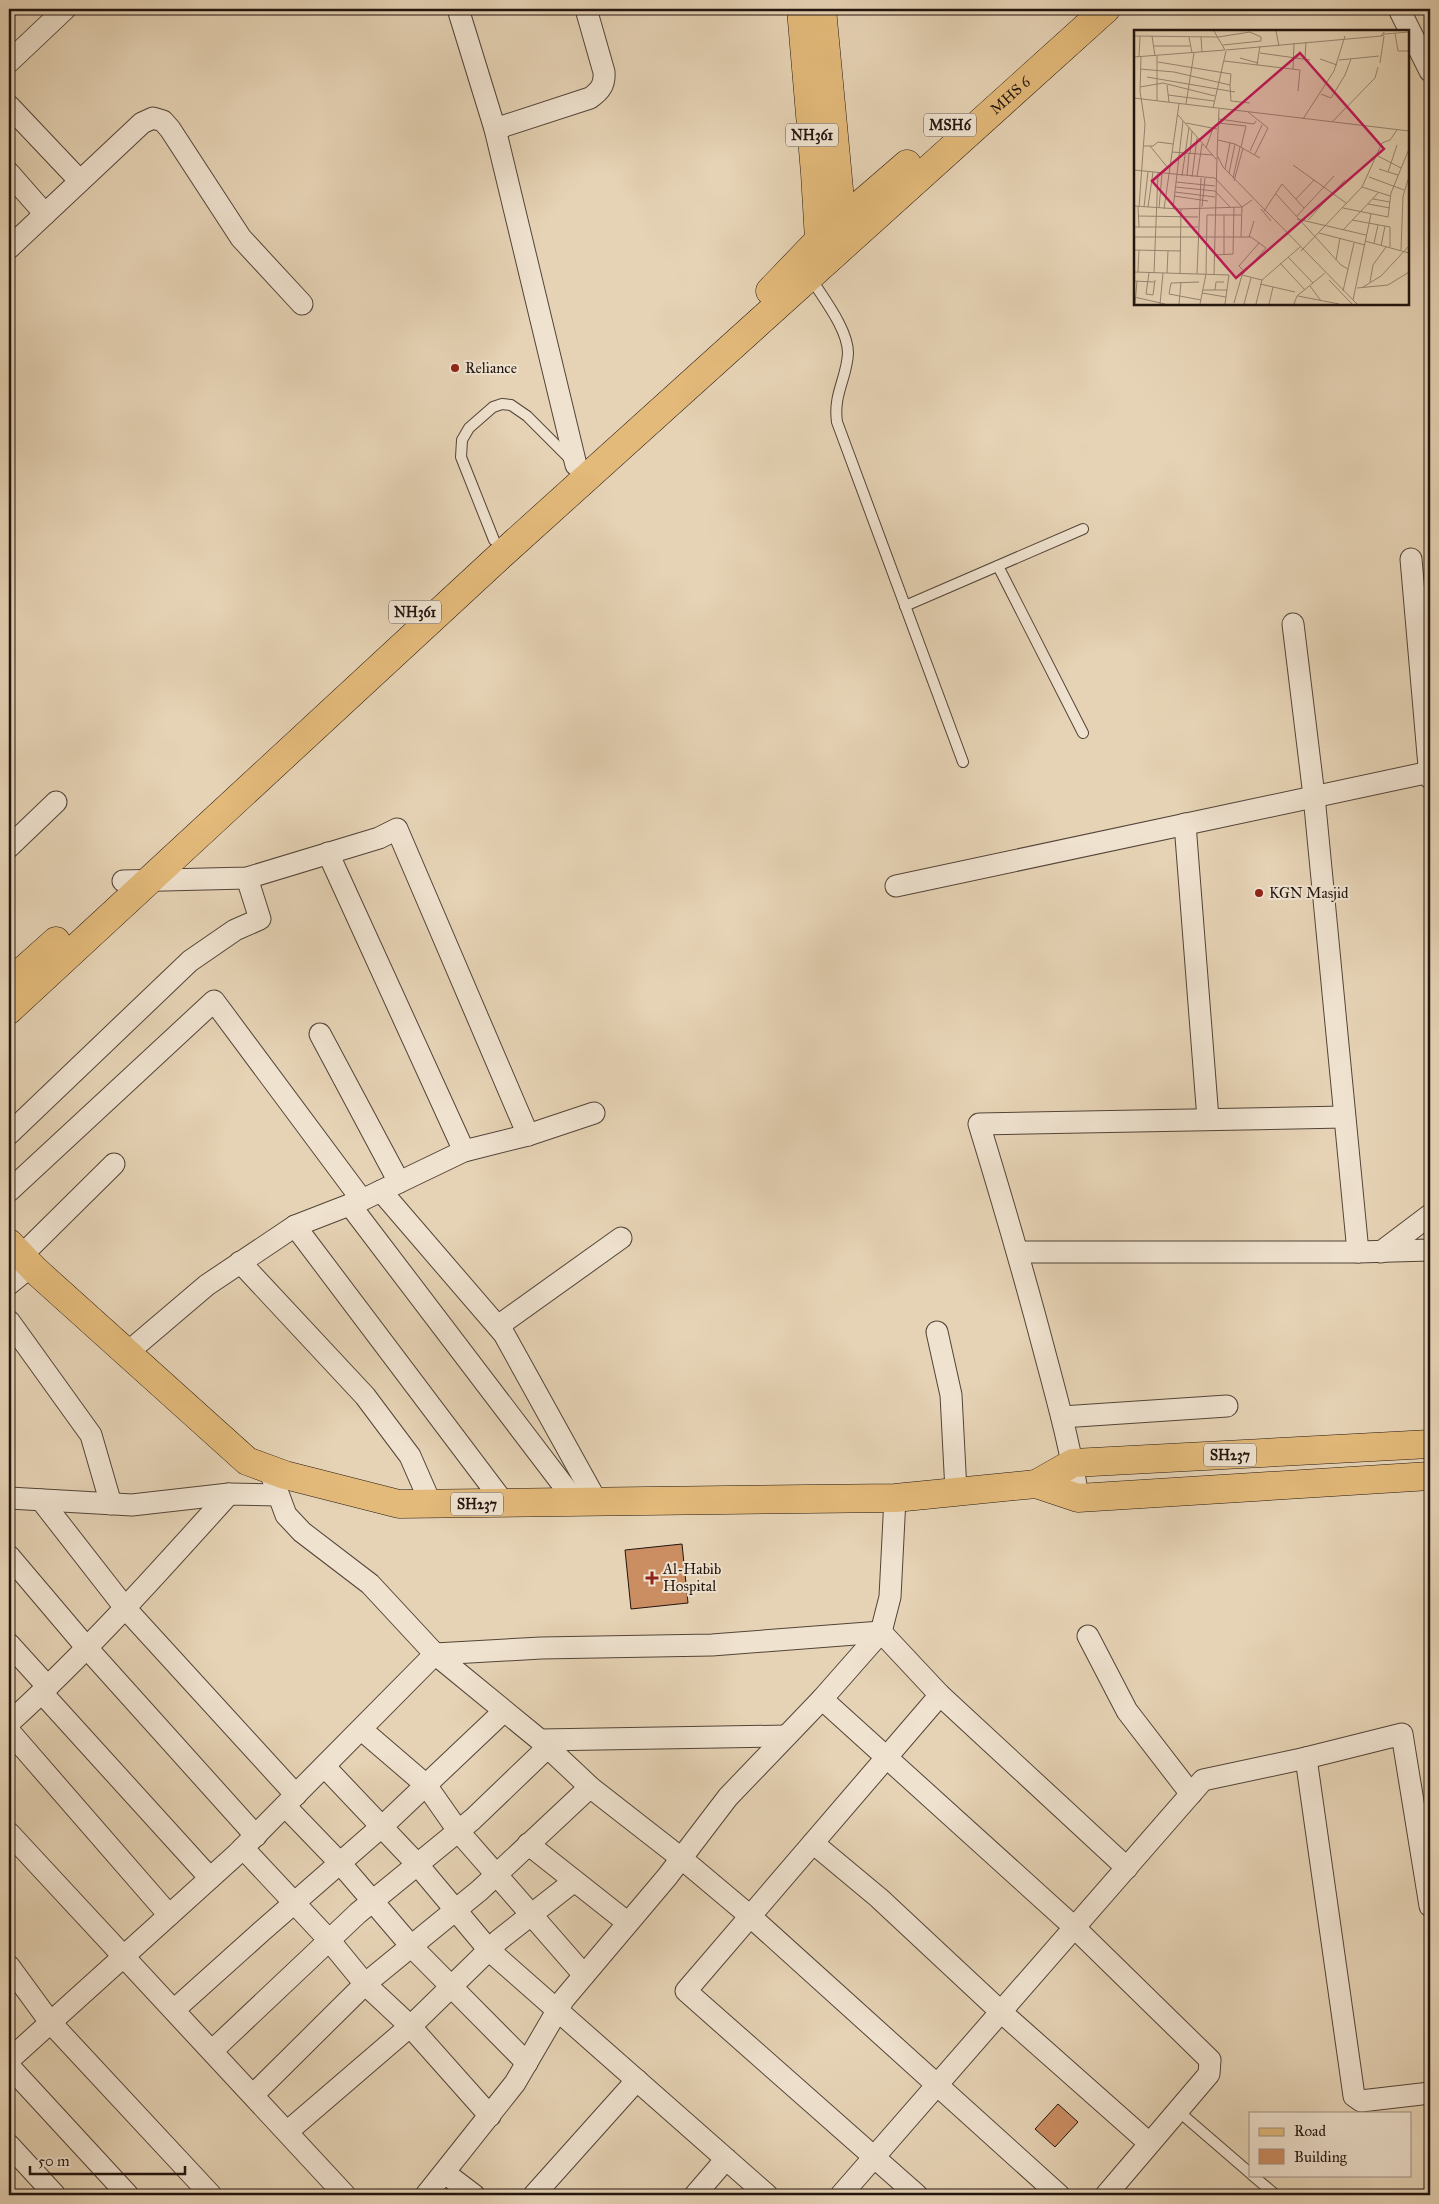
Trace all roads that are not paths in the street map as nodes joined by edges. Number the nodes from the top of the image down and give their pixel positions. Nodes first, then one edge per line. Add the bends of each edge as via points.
1 (65, 9) edge
2 (458, 9) edge
3 (586, 9) edge
4 (801, 9) edge
5 (822, 9) edge
6 (1082, 9) edge
7 (1106, 9) edge
8 (1399, 9) edge
9 (9, 62) edge
10 (1430, 70) edge
11 (9, 106) edge
12 (495, 129) junction
13 (9, 173) edge
14 (80, 181) junction
15 (45, 214) junction
16 (834, 240) junction
17 (9, 248) edge
18 (804, 268) junction
19 (302, 304) dead end
20 (576, 465) junction
21 (1083, 529) dead end
22 (494, 540) junction
23 (1411, 559) dead end
24 (998, 566) junction
25 (905, 606) junction
26 (1293, 624) dead end
27 (1083, 733) dead end
28 (963, 762) dead end
29 (1430, 774) edge
30 (1314, 796) junction
31 (56, 802) dead end
32 (1185, 824) junction
33 (9, 846) edge
34 (328, 853) junction
35 (247, 878) junction
36 (136, 881) junction
37 (896, 886) dead end
38 (9, 983) edge
39 (9, 1010) edge
40 (320, 1034) dead end
41 (594, 1113) dead end
42 (1344, 1117) junction
43 (1208, 1120) junction
44 (9, 1134) edge
45 (528, 1135) junction
46 (464, 1151) junction
47 (114, 1164) dead end
48 (9, 1191) edge
49 (373, 1194) junction
50 (1430, 1215) edge
51 (295, 1226) junction
52 (621, 1238) dead end
53 (1430, 1250) edge
54 (1018, 1252) junction
55 (1358, 1252) junction
56 (1381, 1252) junction
57 (20, 1255) edge
58 (240, 1262) junction
59 (9, 1284) edge
60 (9, 1322) edge
61 (498, 1326) junction
62 (938, 1332) dead end
63 (127, 1353) junction
64 (1227, 1406) dead end
65 (1062, 1417) junction
66 (1430, 1444) edge
67 (1073, 1463) junction
68 (269, 1469) junction
69 (1430, 1476) edge
70 (1036, 1484) junction
71 (956, 1491) junction
72 (229, 1494) junction
73 (278, 1495) junction
74 (9, 1498) edge
75 (895, 1498) junction
76 (1078, 1498) junction
77 (41, 1500) junction
78 (587, 1502) junction
79 (111, 1504) junction
80 (431, 1504) junction
81 (504, 1504) junction
82 (9, 1556) edge
83 (126, 1609) junction
84 (881, 1632) junction
85 (1088, 1636) dead end
86 (9, 1644) edge
87 (87, 1648) junction
88 (435, 1654) junction
89 (45, 1690) junction
90 (940, 1695) junction
91 (822, 1699) junction
92 (504, 1711) junction
93 (9, 1723) edge
94 (362, 1730) junction
95 (9, 1731) edge
96 (786, 1736) junction
97 (544, 1744) junction
98 (886, 1757) junction
99 (1306, 1758) junction
100 (325, 1767) junction
101 (426, 1785) junction
102 (590, 1787) junction
103 (1191, 1794) junction
104 (291, 1801) junction
105 (381, 1828) junction
106 (459, 1832) junction
107 (9, 1833) edge
108 (250, 1842) junction
109 (813, 1843) junction
110 (528, 1844) junction
111 (681, 1858) junction
112 (340, 1863) junction
113 (417, 1864) junction
114 (1126, 1868) junction
115 (496, 1875) junction
116 (210, 1878) junction
117 (574, 1882) junction
118 (373, 1900) junction
119 (294, 1903) junction
120 (1430, 1906) edge
121 (455, 1911) junction
122 (169, 1915) junction
123 (532, 1915) junction
124 (750, 1916) junction
125 (628, 1923) junction
126 (1074, 1927) junction
127 (329, 1940) junction
128 (411, 1946) junction
129 (489, 1950) junction
130 (124, 1956) junction
131 (9, 1967) edge
132 (584, 1975) junction
133 (365, 1984) junction
134 (451, 1986) junction
135 (557, 2008) junction
136 (174, 2010) junction
137 (1000, 2011) junction
138 (50, 2022) junction
139 (410, 2026) junction
140 (213, 2050) junction
141 (9, 2060) edge
142 (526, 2062) junction
143 (9, 2066) edge
144 (637, 2080) junction
145 (938, 2084) junction
146 (1430, 2092) edge
147 (253, 2094) junction
148 (1177, 2110) junction
149 (490, 2116) junction
150 (287, 2132) junction
151 (1149, 2143) junction
152 (9, 2145) edge
153 (875, 2156) junction
154 (726, 2159) junction
155 (1249, 2172) edge
156 (445, 2173) junction
157 (1253, 2176) edge
158 (55, 2195) edge
159 (128, 2195) edge
160 (211, 2195) edge
161 (345, 2195) edge
162 (426, 2195) edge
163 (474, 2195) edge
164 (534, 2195) edge
165 (694, 2195) edge
166 (767, 2195) edge
167 (841, 2195) edge
168 (917, 2195) edge
169 (1059, 2195) edge
170 (1106, 2195) edge
171 (1276, 2195) edge

1 - 9 street
2 - 12 street
3 - 12 street via 604,72 605,80 598,93
4 - 16 main road, NH361 via 815,173
5 - 16 main road
6 - 16 main road, MSH6
7 - 16 main road, MHS 6
8 - 10 street
11 - 14 street
12 - 20 street
13 - 15 street
14 - 15 street
14 - 19 street via 142,123 153,118 163,121 241,238
15 - 17 street
16 - 18 main road, NH361
18 - 20 main road, NH361 via 756,305
18 - 25 lane via 846,342 846,365 837,393 837,422
18 - 36 main road via 501,555
20 - 22 main road, NH361
20 - 22 lane via 528,416 511,405 493,407 469,428 462,440 461,457
21 - 24 lane
22 - 36 main road, NH361
23 - 29 street
24 - 25 lane
24 - 27 lane
25 - 28 lane
26 - 30 street
29 - 30 street
30 - 32 street
30 - 42 street
31 - 33 street
32 - 37 street
32 - 43 street
34 - 35 street
34 - 45 street via 379,838 397,829
34 - 46 street
35 - 36 street
35 - 44 street via 260,919 235,930 190,961
36 - 38 main road, NH361
36 - 39 main road
40 - 49 street
41 - 45 street
42 - 43 street
42 - 55 street
43 - 54 street via 979,1124
45 - 46 street
46 - 49 street
47 - 57 street
48 - 49 street via 214,1001
49 - 51 street
49 - 61 street
49 - 78 street
50 - 56 street
51 - 58 street
51 - 81 street
52 - 61 street
53 - 56 street
54 - 55 street
54 - 65 street
55 - 56 street
57 - 59 street
57 - 63 main road, SH237
58 - 63 street via 207,1285
58 - 80 street via 365,1396 410,1456
60 - 79 street via 91,1435
61 - 78 street via 515,1351
62 - 71 street via 951,1395
63 - 68 main road, SH237 via 247,1462
64 - 65 street
65 - 67 street
66 - 67 main road, SH237
67 - 70 main road, SH237
67 - 76 street
68 - 73 street
68 - 80 main road, SH237 via 399,1504
69 - 76 main road, SH237
70 - 71 main road, SH237
70 - 76 main road, SH237
71 - 75 main road, SH237
72 - 73 street
72 - 79 street via 132,1505
72 - 83 street
73 - 88 street via 286,1515 302,1532 370,1584
74 - 77 street
75 - 78 main road, SH237
75 - 84 street via 890,1596
77 - 79 street
77 - 83 street
78 - 81 main road, SH237
80 - 81 main road, SH237
82 - 87 street
83 - 87 street
83 - 104 street
84 - 88 street via 712,1645 541,1648
84 - 90 street
84 - 91 street
85 - 103 street via 1127,1711
86 - 89 street
87 - 89 street
87 - 108 street
88 - 92 street
88 - 94 street
89 - 93 street
89 - 116 street
90 - 98 street
90 - 114 street
91 - 96 street
91 - 98 street
92 - 97 street
92 - 101 street
94 - 100 street
94 - 101 street
95 - 122 street
96 - 97 street
96 - 111 street via 728,1797
97 - 102 street
97 - 106 street
98 - 109 street
98 - 126 street
99 - 103 street via 1203,1780
99 - 120 street via 1402,1734
99 - 146 street via 1354,2096 1360,2101
100 - 104 street
100 - 105 street
101 - 105 street
101 - 106 street
102 - 110 street
102 - 111 street
103 - 114 street
104 - 108 street
104 - 112 street
105 - 112 street
105 - 113 street
106 - 113 street
106 - 115 street
107 - 130 street
108 - 116 street
108 - 119 street
109 - 124 street
109 - 137 street via 879,1898
110 - 115 street
110 - 117 street
111 - 124 street
111 - 125 street
112 - 118 street
112 - 119 street
113 - 118 street
113 - 121 street
114 - 126 street
115 - 121 street
115 - 123 street
116 - 122 street
117 - 123 street
117 - 125 street
118 - 127 street
118 - 128 street
119 - 127 street
119 - 136 street
121 - 128 street
121 - 129 street
122 - 130 street
123 - 129 street
123 - 132 street
124 - 145 street
124 - 153 street via 686,1991
125 - 132 street
126 - 137 street
126 - 148 street via 1210,2060 1209,2074
127 - 133 street
127 - 140 street
128 - 133 street
128 - 134 street
129 - 134 street
129 - 135 street
130 - 136 street
130 - 138 street
131 - 138 street
132 - 135 street
133 - 139 street
133 - 147 street
134 - 139 street
134 - 142 street
135 - 142 street
135 - 144 street
136 - 140 street
137 - 145 street
137 - 151 street
138 - 141 street
138 - 160 street
139 - 149 street
139 - 150 street
140 - 147 street
142 - 149 street
143 - 159 street
144 - 154 street
144 - 164 street
145 - 153 street
145 - 169 street
147 - 150 street
148 - 151 street
148 - 155 lane
149 - 156 street
150 - 161 street
151 - 170 street
152 - 158 street
153 - 167 street
153 - 168 street
154 - 165 street
154 - 166 street
156 - 162 street
156 - 163 street
157 - 171 lane

